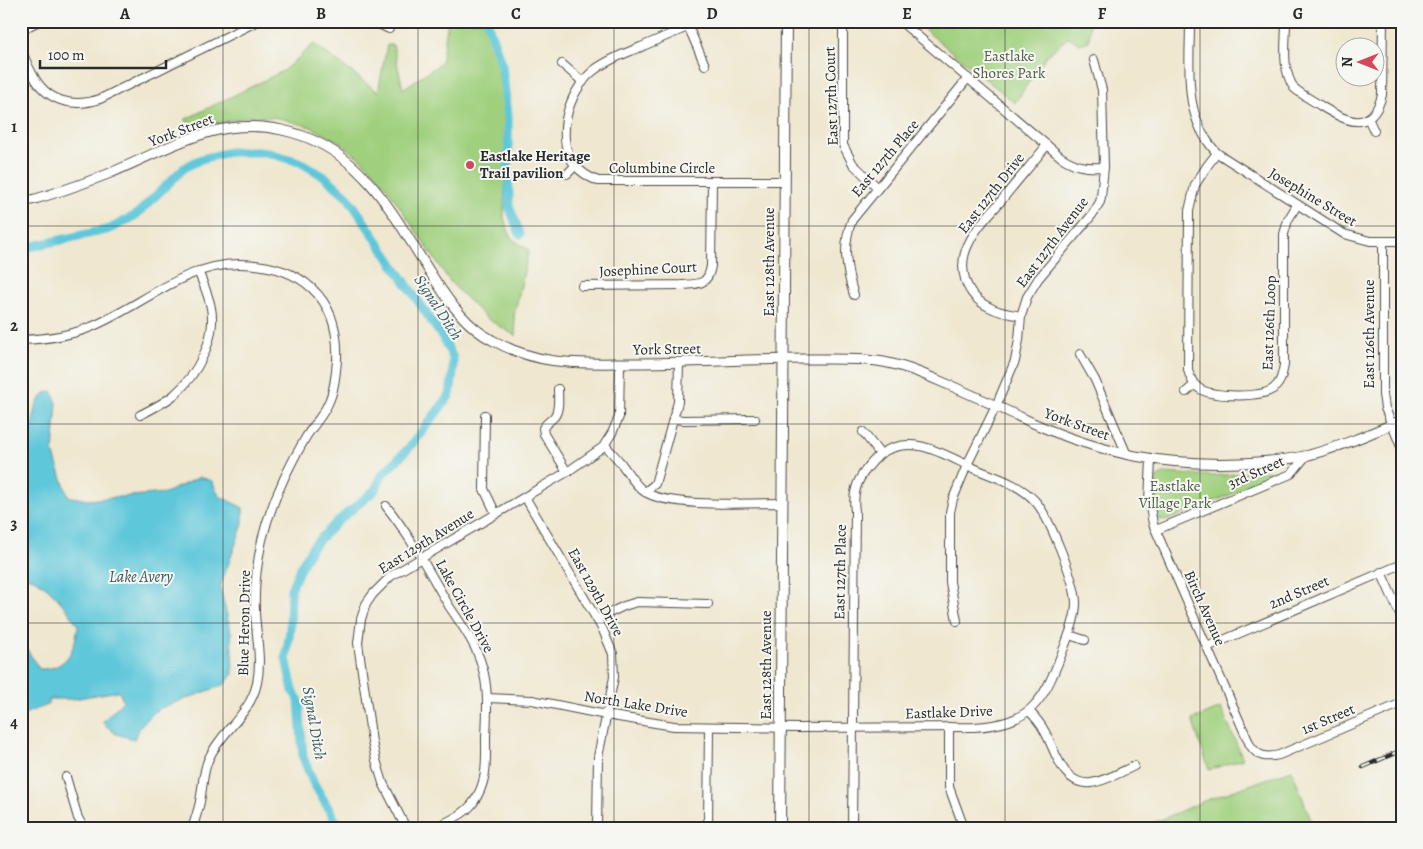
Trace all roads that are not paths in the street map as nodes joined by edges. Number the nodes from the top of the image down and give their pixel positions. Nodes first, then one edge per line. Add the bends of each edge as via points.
1 (39, 21) edge
2 (258, 21) edge
3 (372, 21) edge
4 (700, 21) edge
5 (786, 21) edge
6 (843, 21) edge
7 (900, 21) edge
8 (1190, 21) edge
9 (1286, 21) edge
10 (1383, 21) edge
11 (688, 26) junction
12 (389, 28) dead end
13 (21, 30) edge
14 (21, 50) edge
15 (1094, 60) dead end
16 (562, 64) dead end
17 (705, 65) dead end
18 (968, 78) junction
19 (583, 82) junction
20 (1368, 118) junction
21 (1374, 131) dead end
22 (1047, 145) junction
23 (1217, 154) junction
24 (575, 166) junction
25 (1104, 167) junction
26 (567, 174) dead end
27 (784, 181) junction
28 (712, 182) junction
29 (878, 188) junction
30 (21, 203) edge
31 (1297, 205) junction
32 (1402, 241) edge
33 (1384, 242) junction
34 (198, 272) junction
35 (582, 286) dead end
36 (970, 291) junction
37 (854, 295) dead end
38 (963, 298) dead end
39 (1021, 316) junction
40 (21, 340) edge
41 (1080, 354) dead end
42 (783, 359) junction
43 (620, 363) junction
44 (679, 363) junction
45 (1194, 385) junction
46 (558, 389) dead end
47 (1186, 392) dead end
48 (996, 406) junction
49 (140, 415) dead end
50 (486, 415) dead end
51 (673, 419) junction
52 (754, 419) dead end
53 (1402, 420) edge
54 (1391, 425) junction
55 (863, 432) dead end
56 (605, 445) junction
57 (1402, 449) edge
58 (880, 454) junction
59 (1127, 454) junction
60 (1306, 456) junction
61 (1152, 460) junction
62 (967, 465) junction
63 (567, 472) junction
64 (645, 492) junction
65 (525, 497) junction
66 (782, 503) junction
67 (386, 506) dead end
68 (496, 514) junction
69 (1156, 530) junction
70 (422, 558) junction
71 (1402, 564) edge
72 (1382, 572) junction
73 (708, 604) dead end
74 (597, 619) junction
75 (1402, 619) edge
76 (957, 621) dead end
77 (1069, 635) junction
78 (1085, 640) dead end
79 (1208, 647) junction
80 (487, 698) junction
81 (1402, 703) edge
82 (1029, 710) junction
83 (606, 715) junction
84 (709, 727) junction
85 (949, 727) junction
86 (781, 728) junction
87 (852, 728) junction
88 (1264, 757) joint
89 (1134, 766) dead end
90 (66, 777) dead end
91 (84, 828) edge
92 (192, 828) edge
93 (406, 828) edge
94 (435, 828) edge
95 (597, 828) edge
96 (708, 828) edge
97 (780, 828) edge
98 (852, 828) edge
99 (964, 828) edge

1 - 13 street
2 - 14 street via 100,99 82,104 65,102 48,94 32,75
3 - 12 street
4 - 11 street
5 - 27 main road, East 128th Avenue
6 - 29 street, East 127th Court via 844,145 853,164
7 - 18 street
8 - 23 street, Josephine Street via 1192,110 1202,135
9 - 20 street via 1286,70 1294,88 1344,120
10 - 20 street via 1382,94 1377,109
11 - 17 street
11 - 19 street via 612,59
15 - 25 street, East 127th Avenue via 1102,90
16 - 19 street
18 - 22 street
18 - 29 street, East 127th Place
19 - 24 street via 570,105 565,124 566,150
20 - 21 street
22 - 25 street via 1074,165
22 - 36 street, East 127th Drive via 968,242 962,268
23 - 31 street, Josephine Street
23 - 45 street via 1198,180 1189,211 1188,364
24 - 26 street
24 - 28 street, Columbine Circle via 598,181
25 - 39 street, East 127th Avenue via 1097,208 1038,279
27 - 28 street, Columbine Circle
27 - 42 main road, East 128th Avenue
28 - 35 street, Josephine Court via 711,281
29 - 37 street, East 127th Place via 852,220 847,239 847,274
30 - 43 street, York Street via 57,193 214,130 261,126 298,134 337,153 368,180 452,305 485,336 511,350 543,360
31 - 33 street, Josephine Street via 1344,234
31 - 45 street, East 126th Loop via 1284,234 1284,365 1280,380 1268,392 1258,394 1216,394
32 - 33 street, Josephine Street
33 - 54 street, East 126th Avenue via 1383,395
34 - 40 street, Blue Heron Drive via 92,326 57,337
34 - 49 street via 212,316 202,358 174,395
34 - 92 street, Blue Heron Drive via 221,265 240,264 263,267 304,280 326,306 338,340 336,374 330,399 281,483 262,540 255,594 260,662 257,683 251,702 209,759
36 - 38 street
36 - 39 street via 992,309
39 - 48 street, East 127th Avenue via 1017,356
41 - 59 street via 1095,380
42 - 44 street, York Street
42 - 48 street, York Street via 863,359 890,363 912,369
42 - 66 main road, East 128th Avenue
43 - 44 street, York Street
43 - 56 street, East 129th Avenue via 618,417
44 - 51 street
45 - 47 street
46 - 63 street via 556,416 543,428
48 - 59 street, York Street via 1063,436
48 - 62 street, East 127th Avenue
50 - 68 street via 484,489
51 - 52 street
51 - 64 street via 655,484
53 - 54 street, York Street
54 - 57 street, East 126th Avenue
54 - 60 street, York Street
55 - 58 street
56 - 63 street, East 129th Avenue
56 - 64 street
58 - 62 street, Eastlake Drive via 904,445 924,446
58 - 87 street, East 127th Place via 863,471 853,500
59 - 61 street, York Street
60 - 61 street, York Street via 1219,464
60 - 69 street, 3rd Street via 1291,474
61 - 69 street, Birch Avenue via 1149,501
62 - 76 street, East 127th Avenue via 950,512 950,582
62 - 77 street, Eastlake Drive via 1022,490 1041,507 1074,586 1076,604
63 - 65 street, East 129th Avenue
64 - 66 street via 689,502
65 - 68 street, East 129th Avenue
65 - 74 street, East 129th Drive
66 - 86 main road, East 128th Avenue
67 - 70 street, Lake Circle Drive
68 - 70 street, East 129th Avenue
69 - 79 street, Birch Avenue
70 - 80 street, Lake Circle Drive via 479,657
70 - 93 street, East 129th Avenue via 391,576 373,594 361,618 358,634 376,760 383,783
71 - 72 street, 2nd Street
72 - 75 street
72 - 79 street, 2nd Street
73 - 74 street via 637,602
74 - 83 street, East 129th Drive via 613,654 614,677
77 - 78 street
77 - 82 street, Eastlake Drive via 1050,684
79 - 88 street, Birch Avenue via 1250,745
80 - 83 street, North Lake Drive via 532,700
80 - 94 street, Lake Circle Drive via 487,766 482,788 468,808
81 - 88 street, 1st Street via 1279,755
82 - 85 street, Eastlake Drive via 1000,725
82 - 89 street via 1045,730 1064,771 1076,781 1098,781
83 - 84 street, North Lake Drive via 674,726
83 - 95 street, East 129th Drive via 598,757
84 - 86 street, North Lake Drive
84 - 96 street
85 - 87 street, Eastlake Drive
85 - 99 street via 949,787
86 - 87 street, Eastlake Drive
86 - 97 main road, East 128th Avenue
87 - 98 street, East 127th Place
90 - 91 street

